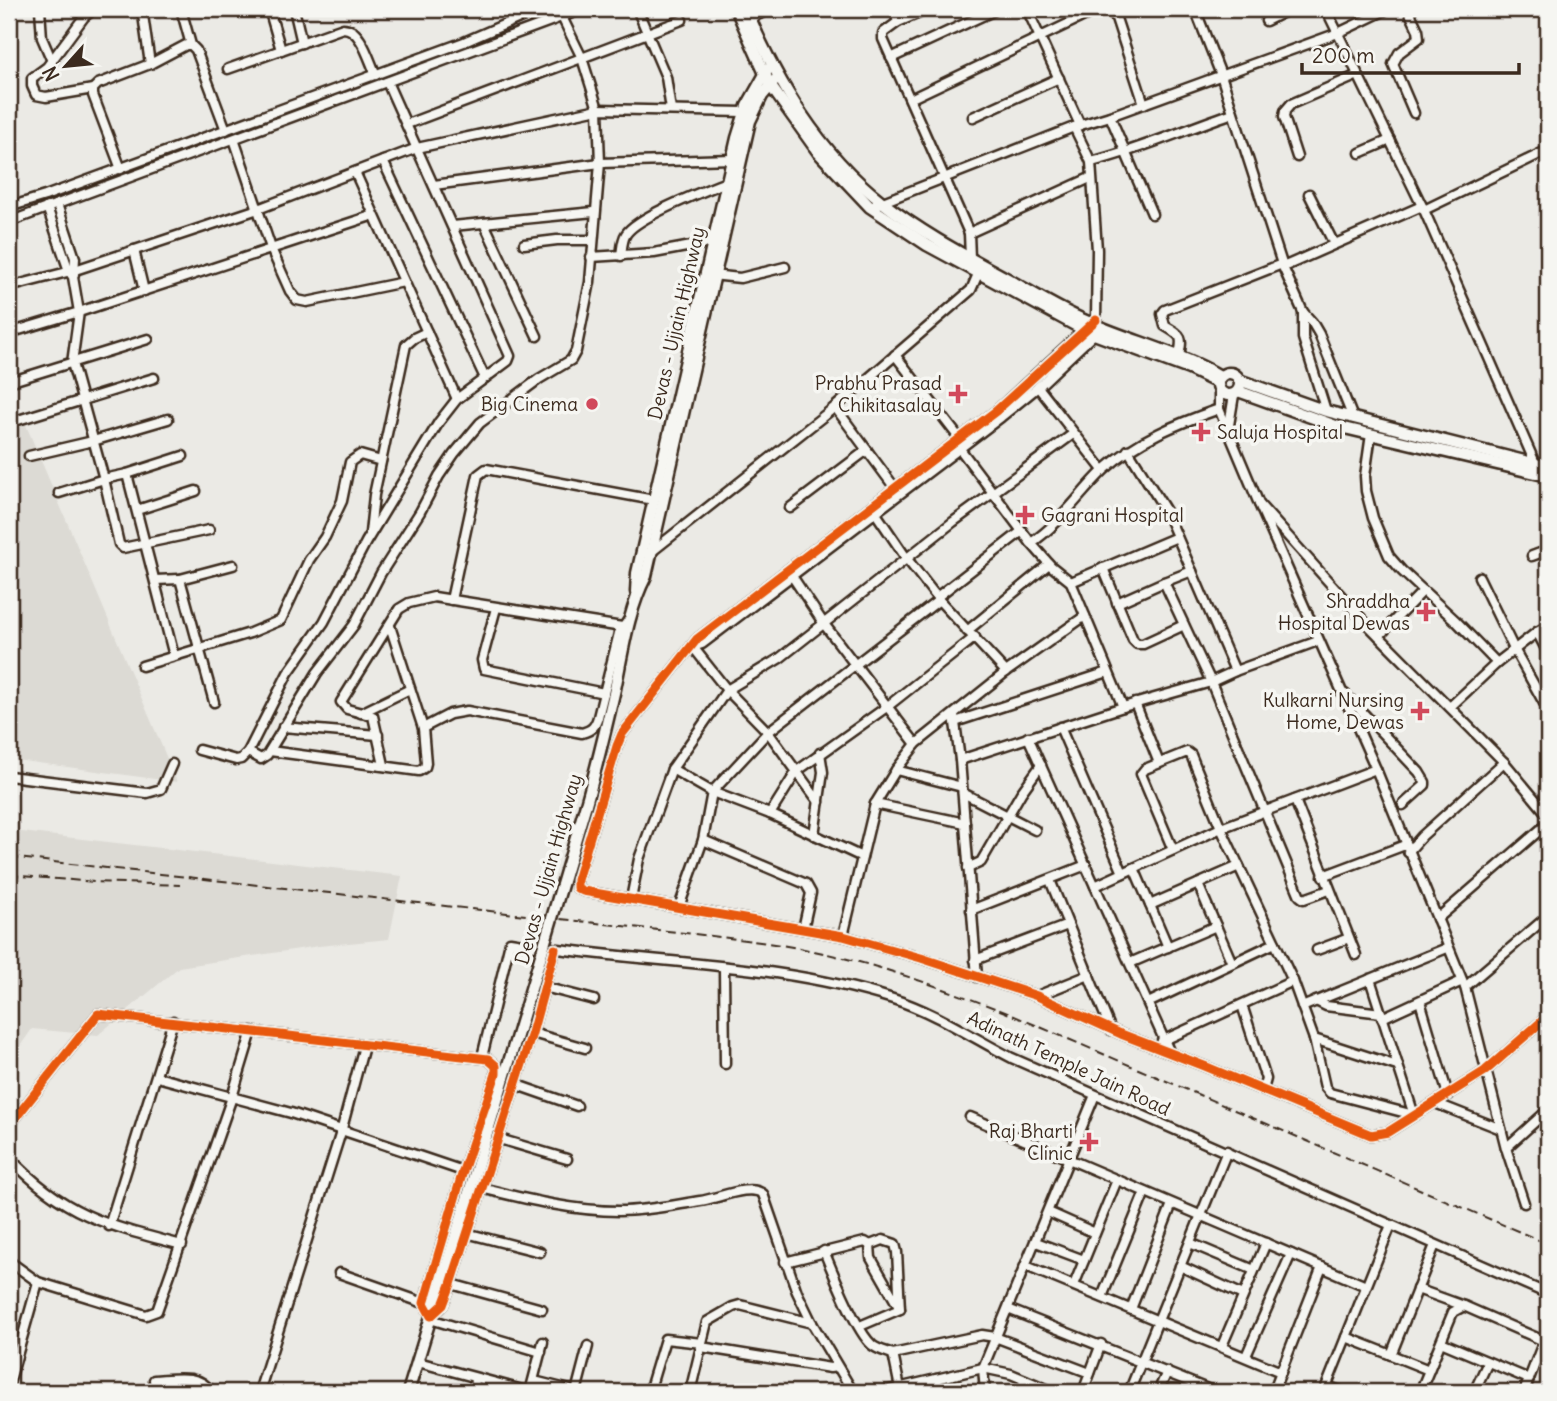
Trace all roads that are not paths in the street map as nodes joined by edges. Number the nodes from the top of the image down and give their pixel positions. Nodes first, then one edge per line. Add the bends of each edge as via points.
1 (40, 9) edge
2 (94, 9) edge
3 (138, 9) edge
4 (181, 9) edge
5 (269, 9) edge
6 (294, 9) edge
7 (540, 9) edge
8 (583, 9) edge
9 (637, 9) edge
10 (736, 9) edge
11 (771, 9) edge
12 (894, 9) edge
13 (929, 9) edge
14 (997, 9) edge
15 (1027, 9) edge
16 (1074, 9) edge
17 (1099, 9) edge
18 (1113, 9) edge
19 (1195, 9) edge
20 (1290, 9) edge
21 (1326, 9) edge
22 (1388, 9) edge
23 (1408, 9) edge
24 (748, 14) edge
25 (562, 16) junction
26 (1079, 18) junction
27 (682, 20) dead end
28 (1266, 21) dead end
29 (898, 22) junction
30 (649, 33) junction
31 (1338, 33) junction
32 (1039, 37) junction
33 (302, 43) junction
34 (191, 45) junction
35 (281, 50) junction
36 (582, 58) junction
37 (891, 58) junction
38 (52, 61) junction
39 (150, 64) junction
40 (228, 69) dead end
41 (768, 69) junction
42 (376, 75) junction
43 (1221, 75) junction
44 (1358, 75) junction
45 (1059, 78) junction
46 (774, 81) junction
47 (387, 82) junction
48 (93, 89) junction
49 (909, 99) junction
50 (1144, 104) junction
51 (598, 108) junction
52 (671, 110) junction
53 (744, 112) junction
54 (1233, 113) junction
55 (1414, 113) dead end
56 (1110, 116) junction
57 (973, 117) dead end
58 (407, 124) junction
59 (1077, 126) junction
60 (226, 130) junction
61 (234, 139) junction
62 (1390, 140) junction
63 (417, 148) junction
64 (1548, 150) edge
65 (1360, 153) dead end
66 (1124, 154) junction
67 (1297, 157) dead end
68 (732, 159) junction
69 (383, 162) junction
70 (1091, 162) junction
71 (600, 163) junction
72 (121, 169) junction
73 (355, 172) junction
74 (945, 178) junction
75 (1090, 178) junction
76 (726, 182) junction
77 (434, 185) junction
78 (1309, 194) dead end
79 (881, 201) junction
80 (57, 204) junction
81 (870, 206) junction
82 (9, 207) edge
83 (47, 207) junction
84 (1423, 208) junction
85 (258, 209) junction
86 (594, 212) junction
87 (1152, 214) dead end
88 (374, 215) junction
89 (9, 222) edge
90 (484, 223) junction
91 (453, 226) junction
92 (969, 233) junction
93 (593, 240) junction
94 (713, 242) junction
95 (524, 244) dead end
96 (1334, 244) junction
97 (134, 250) junction
98 (272, 250) junction
99 (621, 256) junction
100 (591, 257) junction
101 (970, 258) junction
102 (1283, 265) junction
103 (785, 267) dead end
104 (72, 273) junction
105 (978, 274) junction
106 (709, 275) junction
107 (404, 282) junction
108 (9, 287) edge
109 (144, 291) junction
110 (79, 312) junction
111 (1303, 312) junction
112 (1093, 327) junction
113 (427, 332) junction
114 (9, 333) edge
115 (537, 336) dead end
116 (148, 338) dead end
117 (895, 355) junction
118 (1179, 356) junction
119 (72, 363) junction
120 (154, 378) dead end
121 (485, 378) junction
122 (9, 382) edge
123 (1219, 383) junction
124 (1038, 387) junction
125 (1237, 388) junction
126 (457, 399) junction
127 (82, 400) junction
128 (835, 407) junction
129 (1219, 408) junction
130 (1326, 411) junction
131 (1353, 418) junction
132 (168, 419) dead end
133 (18, 420) dead end
134 (1228, 431) junction
135 (1073, 434) junction
136 (1371, 434) junction
137 (960, 439) junction
138 (93, 440) junction
139 (960, 449) junction
140 (867, 450) junction
141 (1128, 450) junction
142 (29, 456) dead end
143 (183, 456) dead end
144 (381, 461) junction
145 (1535, 463) junction
146 (1548, 467) edge
147 (1103, 470) junction
148 (127, 474) junction
149 (1548, 476) edge
150 (104, 479) junction
151 (895, 488) junction
152 (196, 491) dead end
153 (59, 493) dead end
154 (993, 493) junction
155 (653, 500) junction
156 (1259, 504) junction
157 (790, 508) dead end
158 (137, 510) junction
159 (875, 512) junction
160 (209, 530) dead end
161 (1022, 531) junction
162 (370, 536) junction
163 (1177, 537) junction
164 (1031, 543) junction
165 (145, 544) junction
166 (1548, 550) edge
167 (650, 552) junction
168 (1532, 556) dead end
169 (907, 559) junction
170 (1049, 564) junction
171 (233, 565) dead end
172 (1103, 568) junction
173 (1192, 571) junction
174 (792, 576) junction
175 (1479, 577) dead end
176 (180, 579) junction
177 (155, 580) junction
178 (1164, 582) junction
179 (1071, 583) junction
180 (1423, 591) junction
181 (636, 596) junction
182 (938, 599) junction
183 (451, 600) junction
184 (1117, 603) junction
185 (496, 608) junction
186 (1086, 616) junction
187 (626, 623) junction
188 (824, 624) junction
189 (1184, 625) junction
190 (390, 626) junction
191 (1548, 626) edge
192 (967, 631) junction
193 (1537, 632) junction
194 (1380, 636) junction
195 (975, 637) junction
196 (1318, 641) junction
197 (693, 647) junction
198 (200, 649) junction
199 (1514, 649) junction
200 (1548, 653) edge
201 (174, 656) junction
202 (1497, 663) junction
203 (142, 666) dead end
204 (855, 666) junction
205 (1235, 671) junction
206 (1108, 672) junction
207 (1006, 673) junction
208 (1211, 682) junction
209 (1340, 688) junction
210 (410, 689) junction
211 (727, 690) junction
212 (604, 693) junction
213 (214, 702) dead end
214 (1135, 703) junction
215 (887, 706) junction
216 (1123, 707) junction
217 (1450, 707) junction
218 (1548, 710) edge
219 (361, 713) junction
220 (954, 719) junction
221 (283, 727) junction
222 (1060, 727) junction
223 (423, 728) junction
224 (768, 732) junction
225 (378, 735) junction
226 (1028, 737) junction
227 (916, 744) junction
228 (199, 750) dead end
229 (270, 751) junction
230 (248, 752) junction
231 (820, 753) junction
232 (960, 760) junction
233 (1504, 762) junction
234 (1159, 763) junction
235 (172, 764) dead end
236 (384, 765) junction
237 (1041, 765) junction
238 (672, 769) junction
239 (1376, 769) junction
240 (895, 770) junction
241 (797, 771) junction
242 (9, 776) edge
243 (962, 790) junction
244 (712, 792) junction
245 (1295, 800) junction
246 (818, 802) junction
247 (875, 804) junction
248 (1403, 805) dead end
249 (1266, 812) junction
250 (770, 814) junction
251 (1548, 815) edge
252 (1008, 816) junction
253 (965, 822) junction
254 (1548, 823) edge
255 (1221, 828) junction
256 (1035, 830) dead end
257 (814, 835) junction
258 (703, 840) junction
259 (1407, 848) junction
260 (1173, 850) junction
261 (862, 857) junction
262 (1086, 865) junction
263 (1239, 866) junction
264 (968, 868) junction
265 (1134, 868) junction
266 (1123, 873) junction
267 (1323, 876) junction
268 (1050, 880) junction
269 (1198, 884) junction
270 (1095, 886) junction
271 (1329, 890) junction
272 (631, 899) junction
273 (1150, 905) junction
274 (679, 907) junction
275 (971, 910) junction
276 (1548, 916) edge
277 (1437, 919) junction
278 (1068, 925) junction
279 (1216, 926) junction
280 (803, 929) junction
281 (842, 936) junction
282 (1349, 938) junction
283 (1275, 943) junction
284 (1168, 947) junction
285 (1447, 948) junction
286 (555, 950) junction
287 (1317, 950) dead end
288 (1356, 955) dead end
289 (975, 960) junction
290 (1130, 963) junction
291 (1232, 963) junction
292 (724, 968) junction
293 (1089, 975) junction
294 (976, 977) junction
295 (1370, 979) junction
296 (1293, 981) junction
297 (1463, 984) junction
298 (544, 987) junction
299 (1037, 996) junction
300 (594, 1000) dead end
301 (1316, 1001) junction
302 (1420, 1001) junction
303 (1148, 1003) junction
304 (1242, 1004) junction
305 (1302, 1007) junction
306 (1382, 1015) junction
307 (1548, 1016) edge
308 (173, 1021) junction
309 (1111, 1030) junction
310 (252, 1031) junction
311 (532, 1033) junction
312 (1314, 1039) junction
313 (1164, 1040) junction
314 (364, 1046) junction
315 (1151, 1046) junction
316 (584, 1048) dead end
317 (1170, 1053) junction
318 (482, 1057) junction
319 (725, 1064) dead end
320 (1397, 1066) junction
321 (1485, 1071) junction
322 (157, 1077) junction
323 (514, 1084) junction
324 (1263, 1090) junction
325 (1095, 1095) junction
326 (1448, 1095) junction
327 (232, 1097) junction
328 (1435, 1103) junction
329 (577, 1106) dead end
330 (1548, 1110) edge
331 (1414, 1115) junction
332 (970, 1116) dead end
333 (9, 1126) edge
334 (1501, 1129) junction
335 (341, 1132) junction
336 (496, 1138) junction
337 (1506, 1148) junction
338 (1227, 1151) junction
339 (9, 1157) edge
340 (567, 1159) dead end
341 (1069, 1160) junction
342 (463, 1171) junction
343 (1117, 1180) junction
344 (481, 1188) junction
345 (1146, 1192) junction
346 (1524, 1203) dead end
347 (1172, 1204) junction
348 (1048, 1212) junction
349 (1201, 1215) junction
350 (1391, 1225) junction
351 (109, 1226) junction
352 (466, 1233) junction
353 (1095, 1233) junction
354 (1035, 1241) junction
355 (1190, 1243) junction
356 (1266, 1243) junction
357 (182, 1245) junction
358 (870, 1245) junction
359 (1435, 1245) junction
360 (824, 1251) junction
361 (541, 1252) dead end
362 (1291, 1254) junction
363 (1084, 1260) junction
364 (9, 1261) edge
365 (785, 1262) junction
366 (1026, 1266) junction
367 (1180, 1266) junction
368 (1322, 1268) junction
369 (1254, 1269) junction
370 (339, 1273) dead end
371 (38, 1282) junction
372 (451, 1284) junction
373 (1074, 1285) junction
374 (1366, 1286) junction
375 (1417, 1289) junction
376 (1548, 1294) edge
377 (1243, 1295) junction
378 (1102, 1297) junction
379 (424, 1303) junction
380 (1464, 1306) junction
381 (542, 1309) dead end
382 (900, 1309) junction
383 (1008, 1309) junction
384 (1131, 1309) junction
385 (431, 1318) junction
386 (1158, 1320) junction
387 (812, 1323) junction
388 (860, 1326) junction
389 (1548, 1330) edge
390 (995, 1337) junction
391 (1346, 1337) junction
392 (1544, 1340) junction
393 (543, 1342) dead end
394 (1441, 1342) junction
395 (1101, 1344) junction
396 (702, 1345) junction
397 (588, 1346) dead end
398 (1222, 1346) junction
399 (541, 1352) junction
400 (893, 1354) junction
401 (1391, 1355) junction
402 (1247, 1356) junction
403 (1141, 1361) junction
404 (418, 1362) junction
405 (1488, 1363) junction
406 (837, 1367) junction
407 (983, 1368) junction
408 (1429, 1370) junction
409 (1167, 1372) junction
410 (1281, 1372) junction
411 (1090, 1373) junction
412 (475, 1378) junction
413 (936, 1379) junction
414 (1529, 1379) junction
415 (154, 1380) dead end
416 (1025, 1380) junction
417 (534, 1381) junction
418 (1193, 1383) junction
419 (9, 1384) edge
420 (900, 1388) junction
421 (504, 1389) edge
422 (1325, 1389) edge
423 (211, 1392) edge
424 (259, 1392) edge
425 (408, 1392) edge
426 (474, 1392) edge
427 (530, 1392) edge
428 (577, 1392) edge
429 (649, 1392) edge
430 (693, 1392) edge
431 (853, 1392) edge
432 (881, 1392) edge
433 (939, 1392) edge
434 (985, 1392) edge
435 (1020, 1392) edge
436 (1052, 1392) edge
437 (1083, 1392) edge
438 (1129, 1392) edge
439 (1158, 1392) edge
440 (1189, 1392) edge
441 (1216, 1392) edge
442 (1273, 1392) edge
443 (1343, 1392) edge
444 (1420, 1392) edge
445 (1474, 1392) edge
446 (1524, 1392) edge

1 - 38 street via 42,38
2 - 38 street
3 - 39 street via 143,15
4 - 34 street
5 - 35 street
6 - 33 street
7 - 42 street
8 - 25 street
9 - 30 street
10 - 41 main road
11 - 24 street
12 - 29 street
13 - 29 street
14 - 37 street
15 - 32 street
16 - 26 street
17 - 26 street
18 - 50 street
19 - 43 street
20 - 28 street
21 - 31 street
22 - 31 street
23 - 55 street via 1419,38 1399,53 1393,64
24 - 41 main road
25 - 36 street
25 - 47 street
26 - 32 street
27 - 30 street
29 - 37 street via 883,33
30 - 36 street
30 - 52 street via 666,76
31 - 43 street
31 - 44 street
32 - 45 street
32 - 49 street
33 - 35 street
33 - 42 street via 350,28
34 - 39 street
34 - 60 street
35 - 40 street
36 - 51 street
36 - 58 street
37 - 49 street
38 - 48 street via 32,78 36,95
39 - 48 street
41 - 46 main road
41 - 53 main road, Devas - Ujjain Highway
42 - 60 street
43 - 50 street
43 - 54 street
44 - 62 street
44 - 67 street via 1291,104 1285,111
45 - 57 street
45 - 59 street
46 - 79 main road via 837,159
46 - 81 main road via 818,152
46 - 106 main road, Devas - Ujjain Highway via 750,121
47 - 58 street
47 - 61 street
48 - 72 street
49 - 74 street
50 - 56 street
51 - 52 street
51 - 63 street
51 - 71 street
52 - 53 street
53 - 68 main road, Devas - Ujjain Highway
54 - 66 street
54 - 102 street
56 - 59 street
56 - 66 street
58 - 63 street
59 - 70 street
59 - 74 street
60 - 72 street
61 - 80 street
61 - 85 street
62 - 65 street
62 - 84 street
63 - 69 street
63 - 77 street
64 - 84 street
66 - 70 street
66 - 87 street
68 - 71 street
68 - 76 main road, Devas - Ujjain Highway
69 - 73 street
69 - 121 street
70 - 75 street
71 - 77 street
71 - 86 street
72 - 82 street
73 - 85 street
73 - 88 street
74 - 79 street
74 - 92 street
75 - 92 street
75 - 112 street via 1097,250
76 - 94 main road, Devas - Ujjain Highway
76 - 99 street via 636,225 624,237
77 - 91 street
78 - 96 street
79 - 81 street
79 - 101 main road
80 - 83 street
80 - 104 street via 75,258
81 - 105 main road
83 - 89 street
83 - 104 street
84 - 96 street
84 - 145 street
85 - 97 street
85 - 98 street
86 - 90 street
86 - 93 street
88 - 98 street
88 - 107 street
90 - 91 street
90 - 115 street
91 - 121 street via 509,351 508,361
92 - 101 street
93 - 95 street
93 - 100 street
94 - 99 street
94 - 106 main road, Devas - Ujjain Highway
96 - 102 street
97 - 104 street
97 - 109 street
98 - 107 street via 290,290 302,303
98 - 109 street
99 - 100 street
100 - 221 street via 580,341 571,360 508,400 480,423 454,454 354,625
101 - 112 main road
102 - 111 street
102 - 118 street via 1165,310 1165,326 1180,335
103 - 106 street via 740,278
104 - 108 street
104 - 110 street
105 - 112 main road
105 - 117 street via 971,290
106 - 155 main road, Devas - Ujjain Highway
106 - 167 main road, Devas - Ujjain Highway
107 - 113 street
109 - 110 street
110 - 114 street
110 - 119 street
111 - 130 street via 1303,338
111 - 131 street via 1319,334
112 - 118 main road
112 - 123 main road
112 - 124 street
112 - 137 street
113 - 126 street
113 - 144 street via 407,345
116 - 119 street
117 - 128 street
117 - 137 street
118 - 123 main road
119 - 122 street
119 - 127 street
120 - 127 street
121 - 126 street
123 - 125 main road via 1223,394
123 - 125 main road via 1232,373
123 - 129 street
124 - 135 street
124 - 139 street
125 - 130 main road
125 - 134 street
125 - 136 main road via 1262,401
126 - 162 street
127 - 133 street
127 - 138 street
128 - 140 street
128 - 167 street
129 - 134 street
129 - 141 street
130 - 131 main road
131 - 145 main road
132 - 138 street
134 - 156 street
135 - 147 street
135 - 154 street
136 - 149 main road
136 - 180 street via 1365,476 1373,518 1389,556
137 - 151 street
138 - 142 street
138 - 150 street
139 - 154 street
139 - 159 street
140 - 151 street
140 - 157 street
141 - 147 street
141 - 163 street
143 - 148 street
144 - 162 street
144 - 198 street via 360,455 350,462 342,501 281,620
145 - 146 main road
147 - 164 street via 1059,520
148 - 150 street
148 - 158 street
150 - 153 street
150 - 165 street via 119,544 127,549
151 - 197 street via 697,639
152 - 158 street
154 - 161 street
154 - 169 street
155 - 181 main road, Devas - Ujjain Highway
155 - 183 street via 482,470
156 - 194 street
156 - 196 street
158 - 165 street
159 - 169 street
159 - 174 street
160 - 165 street
161 - 164 street
161 - 182 street
162 - 230 street via 324,622 288,673
163 - 172 street
163 - 173 street
164 - 170 street
165 - 177 street
166 - 168 street
167 - 181 main road, Devas - Ujjain Highway
169 - 182 street
169 - 188 street
170 - 179 street
170 - 192 street
171 - 176 street
172 - 179 street
172 - 184 street
173 - 178 street
173 - 205 street
174 - 188 street
174 - 197 street
175 - 199 street
176 - 177 street
176 - 198 street
177 - 201 street
178 - 184 street
178 - 189 street
179 - 186 street
180 - 194 street
180 - 202 street
181 - 187 main road, Devas - Ujjain Highway
182 - 192 street
182 - 204 street
183 - 185 street
183 - 190 street via 434,597 409,603 399,609
184 - 189 street via 1137,644
185 - 187 street
185 - 212 street via 482,660 484,669
186 - 206 street
186 - 207 street
187 - 212 street
187 - 385 main road, Devas - Ujjain Highway, bridge via 597,763
188 - 204 street
188 - 211 street
189 - 208 street
190 - 210 street
190 - 219 street via 341,702 346,709
191 - 193 street
192 - 195 street
193 - 199 street
193 - 200 street
194 - 217 street
195 - 207 street
195 - 215 street
196 - 205 street
196 - 209 street
197 - 211 street
197 - 272 street via 622,734 577,880 577,888 583,891
198 - 201 street
198 - 213 street
199 - 202 street
199 - 218 street
201 - 203 street
202 - 217 street
204 - 215 street
204 - 224 street
205 - 208 street
206 - 216 street
206 - 220 street
207 - 220 street
208 - 214 street
208 - 249 street
209 - 239 street
209 - 248 street via 1425,782
210 - 219 street
210 - 223 street
211 - 224 street
211 - 238 street
212 - 223 street via 595,726 582,733 467,711 450,713
214 - 216 street
214 - 234 street
215 - 227 street
215 - 231 street
216 - 222 street
217 - 233 street
219 - 225 street via 373,716
220 - 227 street
220 - 232 street
221 - 225 street
221 - 229 street
222 - 226 street
222 - 266 street
223 - 236 street via 425,767 419,771
224 - 241 street
224 - 244 street
225 - 236 street
226 - 232 street
226 - 237 street
227 - 240 street
228 - 230 street via 236,760
229 - 230 street via 261,759
229 - 236 street
231 - 241 street
231 - 246 street via 823,772
232 - 243 street
233 - 251 street
233 - 259 street
234 - 255 street via 1183,753 1191,755
234 - 260 street via 1141,774
235 - 242 street via 161,789 147,793
237 - 252 street
237 - 262 street
238 - 244 street
238 - 272 street via 639,859
239 - 245 street
239 - 259 street
240 - 243 street
240 - 247 street
241 - 246 street
241 - 250 street
243 - 252 street
243 - 253 street
244 - 250 street
244 - 258 street
245 - 249 street
245 - 267 street
246 - 257 street
247 - 253 street
247 - 261 street
249 - 255 street
249 - 271 street via 1300,896 1311,898
250 - 257 street
252 - 256 street
252 - 264 street via 981,862
253 - 264 street
254 - 277 street
255 - 260 street
255 - 263 street
257 - 261 street
258 - 274 street
258 - 280 street via 806,884 811,893
259 - 267 street
259 - 277 street
260 - 265 street
261 - 281 street
262 - 268 street
262 - 270 street
263 - 269 street
263 - 283 street
264 - 275 street
265 - 266 street
265 - 273 street
266 - 270 street
267 - 271 street
268 - 275 street
268 - 278 street
269 - 273 street
269 - 279 street
270 - 290 street
271 - 282 street
272 - 274 street
273 - 284 street
274 - 280 street
275 - 289 street
276 - 297 street
277 - 285 street
278 - 289 street
278 - 293 street
279 - 284 street
279 - 291 street
280 - 281 street
281 - 294 street
282 - 287 street
282 - 288 street
283 - 291 street
283 - 296 street
284 - 290 street
285 - 295 street
285 - 297 street
286 - 292 street, Adinath Temple Jain Road
286 - 298 street
286 - 318 street, Adinath Temple Jain Road via 510,942
289 - 294 street
290 - 303 street
291 - 303 street
292 - 319 street
292 - 325 street, Adinath Temple Jain Road via 835,983 894,999
293 - 299 street
293 - 309 street
294 - 299 street
295 - 301 street
295 - 306 street
296 - 304 street
296 - 305 street
297 - 302 street
297 - 321 street
298 - 300 street
298 - 311 street
299 - 309 street
301 - 305 street
301 - 306 street
302 - 306 street
302 - 326 street
303 - 313 street
304 - 313 street
304 - 324 street via 1266,1079
305 - 312 street
306 - 320 street
307 - 321 street
308 - 310 street
308 - 322 street
308 - 333 street via 98,1014
309 - 315 street
310 - 314 street
310 - 327 street
311 - 316 street
311 - 323 street
312 - 320 street
312 - 331 street via 1330,1093
313 - 315 street
313 - 317 street
314 - 318 street
314 - 335 street
315 - 317 street
317 - 324 street
318 - 342 street via 493,1062 496,1074
320 - 331 street
321 - 326 street
321 - 334 street
322 - 327 street
322 - 351 street
323 - 329 street
323 - 336 street
324 - 331 street via 1371,1135 1388,1132
325 - 338 street, Adinath Temple Jain Road
325 - 341 street
326 - 328 street
327 - 335 street
327 - 357 street
328 - 331 street
328 - 334 street
330 - 337 street
332 - 341 street
334 - 337 street
335 - 342 street
335 - 424 street
336 - 340 street
336 - 344 street
337 - 346 street
338 - 349 street
338 - 350 street, Adinath Temple Jain Road
339 - 351 street via 50,1195
341 - 343 street
341 - 348 street
342 - 379 street
343 - 345 street
343 - 353 street
344 - 352 street
344 - 365 street via 562,1207 621,1212 759,1191
345 - 347 street
345 - 378 street
347 - 349 street
347 - 384 street
348 - 353 street
348 - 354 street
349 - 355 street
349 - 356 street
350 - 359 street, Adinath Temple Jain Road
350 - 374 street
351 - 357 street
352 - 361 street
352 - 372 street
353 - 363 street
354 - 363 street
354 - 366 street
355 - 367 street
355 - 369 street
356 - 362 street
356 - 369 street
357 - 371 street via 161,1306 151,1314
358 - 360 street via 852,1243
358 - 382 street via 871,1258
358 - 382 street via 883,1240 895,1244
359 - 375 street
359 - 376 street, Adinath Temple Jain Road
360 - 365 street
360 - 388 street
362 - 368 street
362 - 402 street
363 - 373 street
364 - 371 street
365 - 387 street
366 - 373 street
366 - 383 street
367 - 377 street
367 - 386 street
368 - 374 street
368 - 410 street
369 - 377 street
370 - 379 street
371 - 419 street
372 - 381 street
372 - 385 street via 443,1305
373 - 378 street
374 - 391 street
375 - 380 street
375 - 401 street
377 - 398 street
378 - 384 street
379 - 385 street
380 - 392 street
380 - 394 street via 1453,1312
382 - 388 street
383 - 390 street
383 - 395 street
384 - 386 street
385 - 399 street
385 - 404 main road, Devas - Ujjain Highway
386 - 398 street
386 - 403 street
387 - 396 street via 740,1305 707,1322
387 - 406 street
388 - 400 street via 870,1343
389 - 392 street
390 - 400 street via 982,1335
390 - 407 street
390 - 411 street
391 - 401 street
391 - 422 street
392 - 414 street
393 - 399 street
394 - 405 street
394 - 408 street
395 - 403 street
395 - 411 street
396 - 406 street
396 - 429 street via 665,1339
396 - 430 street
397 - 428 street
398 - 402 street
399 - 417 street
400 - 420 street
401 - 408 street
402 - 410 street
403 - 409 street
403 - 438 street
404 - 412 street
404 - 425 main road, Devas - Ujjain Highway
405 - 414 street
405 - 445 street
406 - 431 street
407 - 413 street
407 - 416 street
407 - 434 street
408 - 444 street
409 - 418 street
409 - 439 street
410 - 442 street
411 - 437 street
412 - 421 street
412 - 426 street
413 - 420 street
413 - 433 street
414 - 446 street
415 - 423 street via 192,1379
416 - 435 street
416 - 436 street
417 - 427 street
417 - 428 street
418 - 440 street
418 - 441 street
420 - 432 street
421 - 427 street
422 - 443 street

